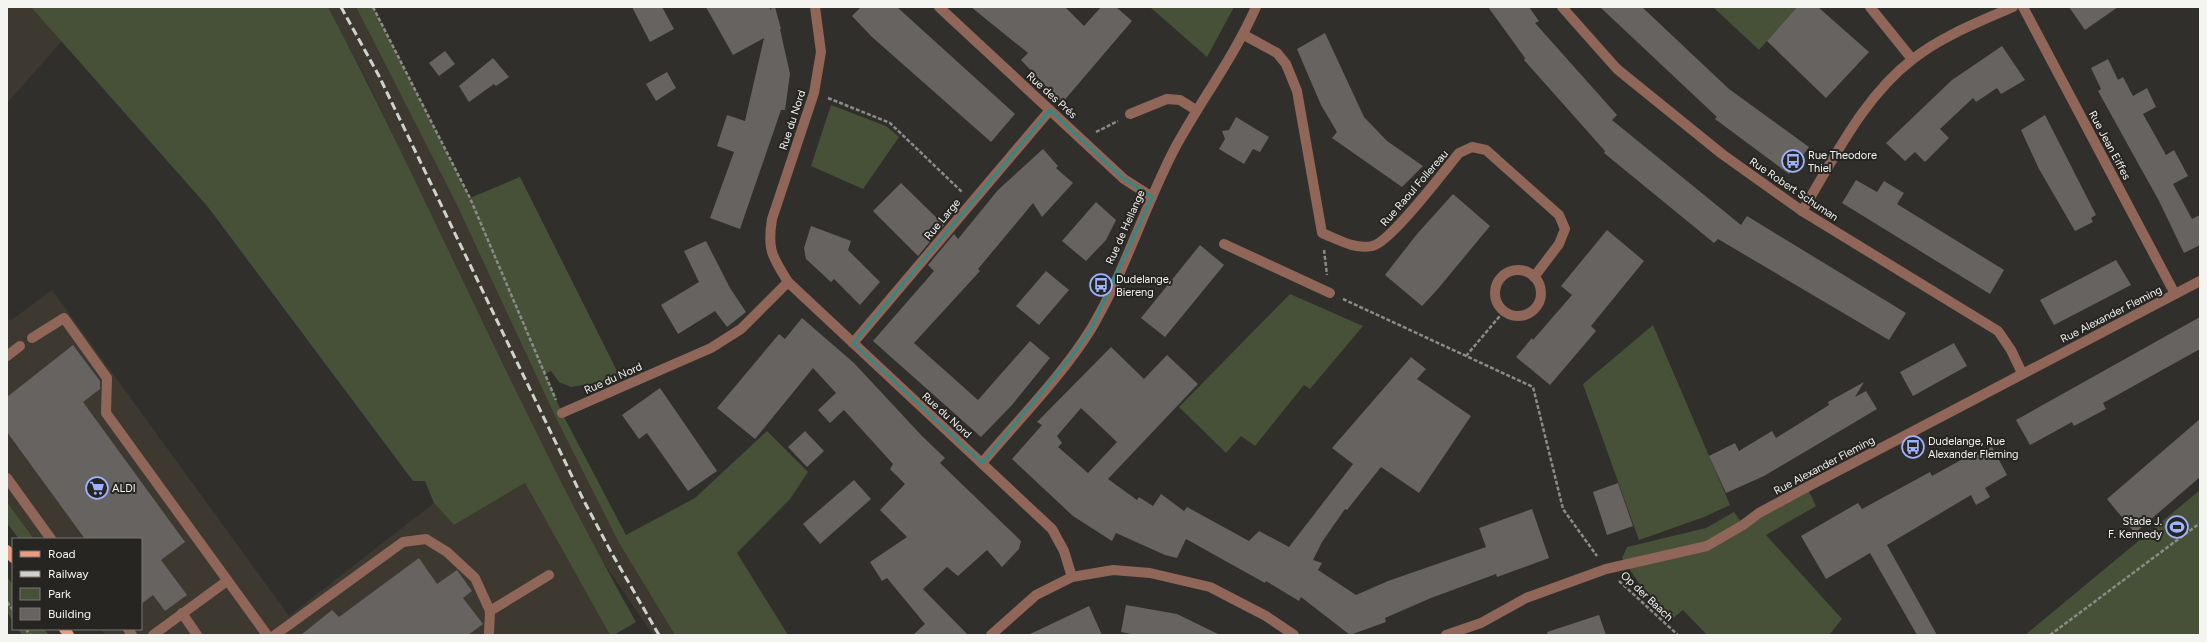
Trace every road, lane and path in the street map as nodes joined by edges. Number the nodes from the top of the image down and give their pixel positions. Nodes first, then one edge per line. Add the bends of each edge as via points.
1 (373, 7) edge
2 (815, 7) edge
3 (939, 7) edge
4 (1256, 7) edge
5 (1562, 7) edge
6 (1870, 7) edge
7 (2012, 7) edge
8 (2023, 7) edge
9 (1244, 35) junction
10 (1912, 59) junction
11 (814, 93) junction
12 (1050, 110) junction
13 (1196, 110) junction
14 (1130, 114) joint
15 (1083, 139) junction
16 (1152, 197) junction
17 (973, 202) junction
18 (1802, 211) junction
19 (1322, 233) junction
20 (1224, 244) dead end
21 (1534, 277) junction
22 (2200, 281) edge
23 (788, 282) junction
24 (1330, 293) junction
25 (2175, 294) junction
26 (1504, 311) junction
27 (32, 338) dead end
28 (853, 343) junction
29 (20, 346) dead end
30 (7, 356) edge
31 (1466, 356) junction
32 (2022, 373) junction
33 (562, 413) joint
34 (982, 462) junction
35 (7, 478) edge
36 (2200, 522) edge
37 (50, 538) edge
38 (1606, 569) junction
39 (549, 576) dead end
40 (1072, 577) junction
41 (227, 580) junction
42 (490, 611) junction
43 (182, 613) junction
44 (488, 634) edge
45 (153, 635) edge
46 (197, 635) edge
47 (267, 635) edge
48 (275, 635) edge
49 (991, 635) edge
50 (1294, 635) edge
51 (1446, 635) edge
52 (1678, 635) edge
53 (2050, 635) edge

1 - 33 path via 470,198
2 - 11 street, Rue du Nord via 821,52
3 - 12 street, Rue des Prés
4 - 9 street, Rue de Hellange
5 - 18 street, Rue Robert Schuman via 1617,69 1722,154
6 - 10 street
7 - 10 street via 1957,32
8 - 25 street, Rue Jean Eiffes
9 - 13 street, Rue de Hellange
9 - 19 street via 1277,53 1286,64 1298,91
10 - 18 street via 1876,95
11 - 17 path via 890,123
11 - 23 street, Rue du Nord via 772,220 769,241 775,262
12 - 15 street, Rue des Prés
12 - 17 street, Rue Large
13 - 14 street via 1180,100 1167,99
13 - 16 street, Rue de Hellange
14 - 15 path
15 - 16 street, Rue des Prés via 1124,178
16 - 34 street, Rue de Hellange via 1091,329 1070,358
17 - 28 street, Rue Large
18 - 32 street, Rue Robert Schuman via 1998,331
19 - 21 street, Rue Raoul Follereau via 1354,246 1373,246 1390,234 1459,153 1472,147 1486,150 1559,215 1565,229 1559,244
19 - 24 path
20 - 24 street
21 - 26 street via 1538,283 1540,298 1532,311 1518,316
21 - 26 street via 1521,271 1514,271 1501,278 1495,292 1496,299
22 - 25 street, Rue Alexander Fleming
23 - 28 street, Rue du Nord
23 - 33 street, Rue du Nord via 741,329 711,348
24 - 31 path
25 - 32 street, Rue Alexander Fleming
26 - 31 path
27 - 41 street via 64,318 107,378 106,413
28 - 34 street, Rue du Nord
29 - 30 street
31 - 38 path, Op der Baach via 1533,388 1563,509
32 - 38 street, Rue Alexander Fleming via 1777,503 1707,546
34 - 40 street, Rue du Nord via 1052,529 1064,551
35 - 37 street
36 - 53 path
38 - 51 street, Rue Alexander Fleming via 1526,598 1481,623
38 - 52 path, Op der Baach
39 - 42 street
40 - 49 street via 1036,595
40 - 50 street via 1113,570 1150,573 1210,587 1266,616
41 - 43 street
41 - 47 street
42 - 44 street
42 - 48 street via 475,578 447,552 426,538 403,542
43 - 45 street
43 - 46 street

